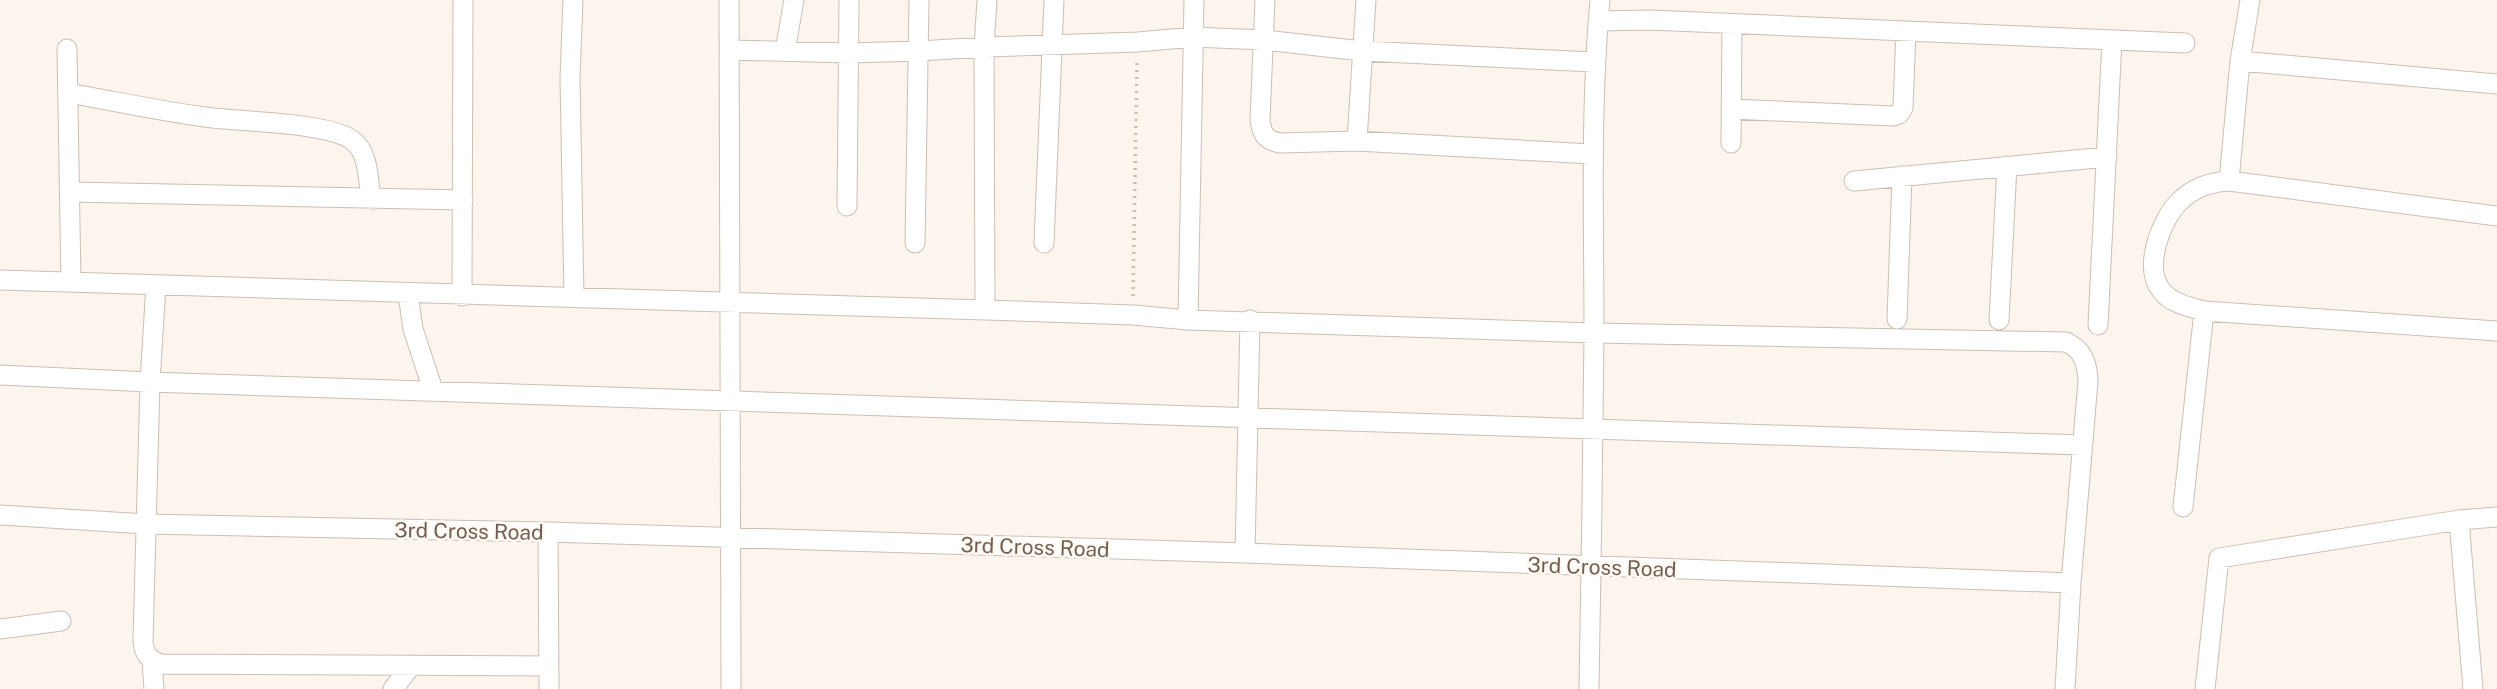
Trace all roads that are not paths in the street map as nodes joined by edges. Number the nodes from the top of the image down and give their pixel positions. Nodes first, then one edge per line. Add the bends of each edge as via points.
1 (463, 0) edge
2 (573, 0) edge
3 (729, 0) edge
4 (794, 0) edge
5 (849, 0) edge
6 (919, 0) edge
7 (987, 0) edge
8 (1054, 0) edge
9 (1194, 0) edge
10 (1265, 0) edge
11 (1366, 0) edge
12 (1600, 0) edge
13 (2250, 0) edge
14 (1598, 21) junction
15 (1732, 24) junction
16 (1906, 31) junction
17 (1193, 37) junction
18 (1264, 40) junction
19 (2112, 40) junction
20 (2185, 43) dead end
21 (1052, 45) junction
22 (984, 47) junction
23 (67, 49) dead end
24 (729, 50) junction
25 (785, 51) junction
26 (919, 51) junction
27 (1362, 51) junction
28 (849, 53) junction
29 (2239, 61) junction
30 (1594, 62) junction
31 (2497, 85) edge
32 (68, 93) junction
33 (1731, 108) junction
34 (1357, 141) junction
35 (1731, 143) dead end
36 (1591, 154) junction
37 (2106, 157) junction
38 (2007, 166) junction
39 (1902, 176) junction
40 (1854, 181) dead end
41 (2229, 181) junction
42 (71, 192) junction
43 (371, 199) junction
44 (463, 201) junction
45 (847, 206) dead end
46 (2497, 216) edge
47 (915, 243) dead end
48 (1044, 243) dead end
49 (0, 280) edge
50 (71, 282) junction
51 (156, 285) junction
52 (408, 294) junction
53 (462, 296) junction
54 (574, 297) junction
55 (729, 302) junction
56 (985, 310) junction
57 (2204, 310) junction
58 (1897, 319) dead end
59 (1188, 320) junction
60 (1250, 320) junction
61 (1999, 320) dead end
62 (2098, 325) dead end
63 (2497, 331) edge
64 (1594, 333) junction
65 (0, 375) edge
66 (150, 382) junction
67 (433, 390) junction
68 (731, 399) junction
69 (1249, 418) junction
70 (1592, 428) junction
71 (2082, 445) junction
72 (2183, 507) dead end
73 (0, 514) edge
74 (2497, 517) edge
75 (2459, 520) junction
76 (146, 524) junction
77 (548, 532) junction
78 (729, 539) junction
79 (1245, 553) junction
80 (1591, 566) junction
81 (2071, 583) junction
82 (61, 621) dead end
83 (0, 629) edge
84 (152, 661) junction
85 (411, 666) junction
86 (549, 666) junction
87 (154, 689) edge
88 (393, 689) edge
89 (549, 689) edge
90 (730, 689) edge
91 (1588, 689) edge
92 (2065, 689) edge
93 (2205, 689) edge
94 (2473, 689) edge

1 - 44 street
2 - 54 street
3 - 24 street
4 - 25 street
5 - 28 street
6 - 26 street
7 - 22 street
8 - 21 street
9 - 17 street
10 - 18 street
11 - 27 street
12 - 14 street
13 - 29 street
14 - 15 street
14 - 30 street
15 - 16 street
15 - 33 street
16 - 19 street
16 - 33 street via 1899,114
17 - 18 street
17 - 21 street
17 - 59 street
18 - 27 street
18 - 34 street via 1260,120 1264,136 1280,143
19 - 20 street
19 - 37 street
21 - 22 street
21 - 48 street
22 - 26 street
22 - 56 street
23 - 32 street
24 - 25 street
24 - 55 street
25 - 28 street
26 - 28 street
26 - 47 street
27 - 30 street
27 - 34 street
28 - 45 street
29 - 31 street
29 - 41 street
30 - 36 street
32 - 42 street
32 - 43 street via 205,117 323,128 351,138 360,148
33 - 35 street
34 - 36 street
36 - 64 street
37 - 38 street
37 - 62 street
38 - 39 street
38 - 61 street
39 - 40 street
39 - 58 street
41 - 46 street
41 - 57 street via 2213,182 2181,200 2167,217 2154,262 2155,277 2169,299
42 - 43 street
42 - 50 street
43 - 44 street
44 - 53 street
49 - 50 street
50 - 51 street
51 - 52 street
51 - 66 street
52 - 53 street
52 - 67 street via 413,329
53 - 54 street
54 - 55 street
55 - 56 street
55 - 68 street
56 - 59 street
57 - 63 street
57 - 72 street
59 - 60 street
60 - 64 street
60 - 69 street
64 - 70 street
64 - 71 street via 2066,342 2084,356 2088,367
65 - 66 street
66 - 67 street
66 - 76 street
67 - 68 street
68 - 69 street
68 - 78 street
69 - 70 street
69 - 79 street
70 - 71 street
70 - 80 street
71 - 81 street
73 - 76 street, 3rd Cross Road
74 - 75 street
75 - 93 street via 2219,558
75 - 94 street
76 - 77 street, 3rd Cross Road
76 - 84 street via 143,641
77 - 78 street, 3rd Cross Road
77 - 86 street
78 - 79 street, 3rd Cross Road
78 - 90 street
79 - 80 street, 3rd Cross Road
80 - 81 street, 3rd Cross Road
80 - 91 street
81 - 92 street
82 - 83 street
84 - 85 street
84 - 87 street
85 - 86 street
85 - 88 street
86 - 89 street

